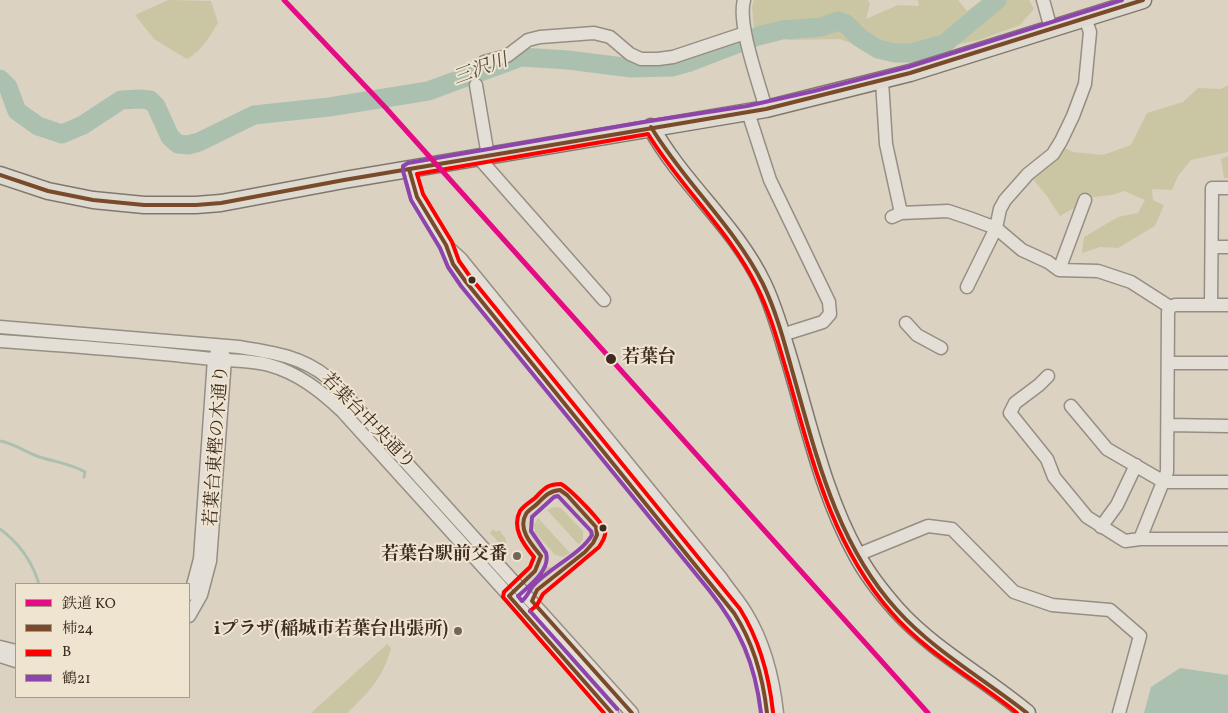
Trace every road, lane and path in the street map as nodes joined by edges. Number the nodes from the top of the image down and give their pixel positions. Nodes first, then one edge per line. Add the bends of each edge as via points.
1 (744, 0) edge
2 (1044, 0) edge
3 (1144, 0) edge
4 (1085, 18) junction
5 (1051, 29) junction
6 (745, 34) junction
7 (484, 62) dead end
8 (882, 81) junction
9 (476, 85) dead end
10 (766, 108) junction
11 (748, 112) junction
12 (651, 127) junction
13 (483, 156) junction
14 (409, 170) junction
15 (0, 175) edge
16 (1228, 188) edge
17 (1085, 200) dead end
18 (996, 228) junction
19 (446, 244) junction
20 (1212, 247) junction
21 (1228, 247) edge
22 (1059, 270) junction
23 (967, 287) dead end
24 (604, 300) dead end
25 (1212, 305) junction
26 (1228, 305) edge
27 (1170, 307) junction
28 (906, 323) dead end
29 (0, 327) edge
30 (782, 335) junction
31 (0, 341) edge
32 (220, 345) junction
33 (941, 348) dead end
34 (219, 359) junction
35 (1168, 363) junction
36 (1228, 363) edge
37 (1048, 376) dead end
38 (1071, 406) dead end
39 (1168, 425) junction
40 (1228, 426) edge
41 (1136, 465) junction
42 (1164, 482) junction
43 (1228, 482) edge
44 (1101, 527) junction
45 (1140, 539) junction
46 (1228, 540) edge
47 (856, 555) junction
48 (190, 592) edge
49 (190, 614) edge
50 (0, 646) edge
51 (15, 651) edge
52 (0, 656) edge
53 (15, 661) edge
54 (612, 713) edge
55 (632, 713) edge
56 (767, 713) edge
57 (778, 713) edge
58 (1027, 713) edge
59 (1119, 713) edge

1 - 6 street
2 - 5 street
3 - 4 main road
4 - 5 main road
4 - 18 street via 1090,32 1085,84 1073,116 1053,154 1028,174 1005,200
5 - 8 main road
6 - 7 street via 658,59 641,59 630,54 610,36 594,32 540,37 528,40 507,56
6 - 10 street
8 - 10 main road
8 - 18 street via 886,144 896,215 948,211
9 - 13 street
10 - 11 main road
11 - 12 main road
11 - 30 street via 770,180 829,302 830,314 823,322
12 - 13 main road
12 - 30 main road via 669,158 752,262
13 - 14 main road
13 - 24 street
14 - 15 main road via 244,199 196,205 144,206 48,191
14 - 19 street via 417,197
16 - 20 street via 1212,188
17 - 22 street
18 - 22 street via 1022,250
18 - 23 street
19 - 56 street via 459,272 737,617 751,642 760,670
19 - 57 street via 746,612 769,665
20 - 21 street
20 - 25 street
22 - 27 street via 1098,271 1131,282
25 - 26 street
25 - 27 street
27 - 35 street
28 - 33 street via 917,335
29 - 32 street, 若葉台中央通り
30 - 47 main road via 830,494
31 - 34 street, 若葉台中央通り
32 - 34 street, 若葉台東樫の木通り
32 - 55 street, 若葉台中央通り via 275,352 294,358 327,377
34 - 48 street, 若葉台東樫の木通り via 200,559
34 - 49 street, 若葉台東樫の木通り via 210,561 200,595
34 - 54 street, 若葉台中央通り via 269,365 296,375 319,390 522,610
35 - 36 street
35 - 39 street
37 - 44 street via 1015,403 1010,414 1047,459 1054,477 1087,517
38 - 41 street via 1107,449
39 - 40 street
39 - 42 street
41 - 42 street
41 - 44 street via 1117,505
42 - 43 street
42 - 45 street
44 - 45 street via 1125,541
45 - 46 street
47 - 58 main road via 898,610 927,638
47 - 59 street via 928,526 952,529 1014,592 1052,606 1110,610 1140,636
50 - 51 street
52 - 53 street

